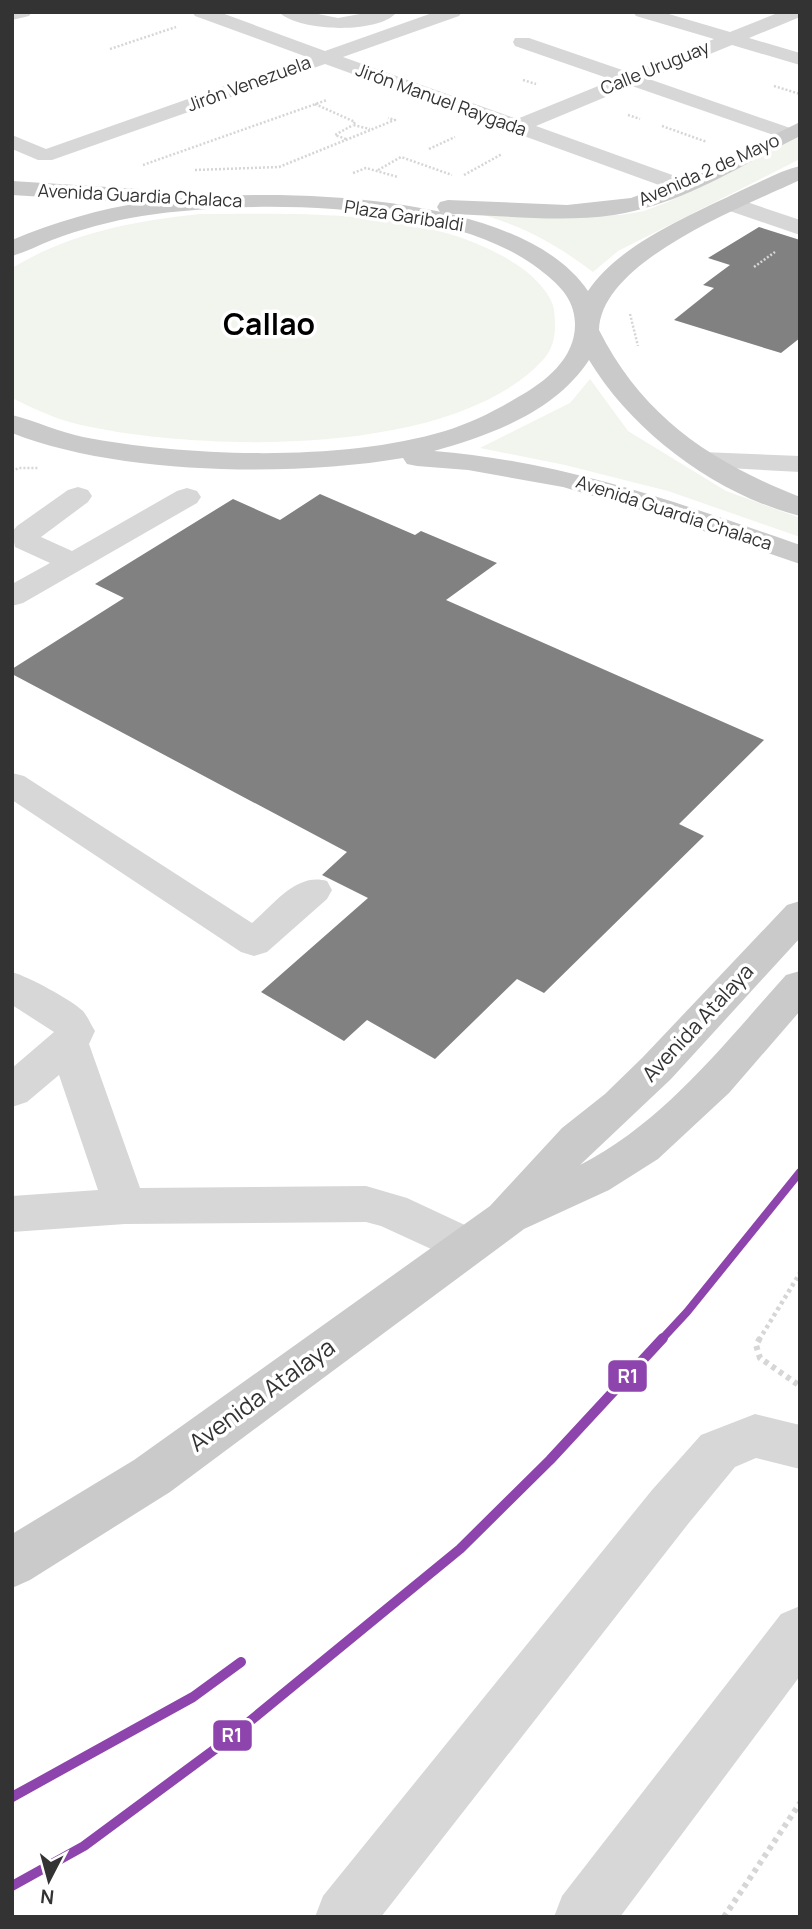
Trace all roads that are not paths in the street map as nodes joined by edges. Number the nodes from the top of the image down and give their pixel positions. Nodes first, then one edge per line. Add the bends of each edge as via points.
1 (23, 12) edge
2 (289, 12) edge
3 (389, 12) edge
4 (453, 12) edge
5 (642, 12) edge
6 (796, 13) edge
7 (206, 14) edge
8 (12, 15) edge
9 (731, 38) junction
10 (522, 42) dead end
11 (323, 57) junction
12 (800, 59) edge
13 (627, 79) junction
14 (516, 127) junction
15 (794, 131) edge
16 (12, 141) edge
17 (45, 156) junction
18 (800, 172) edge
19 (681, 186) junction
20 (12, 188) edge
21 (108, 194) junction
22 (268, 203) junction
23 (324, 204) junction
24 (732, 204) junction
25 (800, 228) edge
26 (12, 249) edge
27 (587, 327) junction
28 (12, 423) edge
29 (12, 446) edge
30 (107, 449) junction
31 (338, 458) junction
32 (702, 460) junction
33 (800, 464) edge
34 (78, 496) dead end
35 (187, 497) dead end
36 (800, 507) edge
37 (800, 555) edge
38 (73, 562) junction
39 (12, 597) edge
40 (12, 784) edge
41 (314, 890) dead end
42 (800, 914) edge
43 (800, 985) edge
44 (12, 986) edge
45 (69, 1044) junction
46 (12, 1091) edge
47 (125, 1206) junction
48 (12, 1214) edge
49 (506, 1219) junction
50 (466, 1247) junction
51 (800, 1447) edge
52 (12, 1563) edge
53 (800, 1632) edge
54 (344, 1917) edge
55 (583, 1917) edge

1 - 8 street
2 - 3 street via 327,24 344,24
4 - 11 street, Jirón Venezuela
5 - 9 street
6 - 9 street, Calle Uruguay
7 - 11 street, Jirón Manuel Raygada
9 - 12 street
9 - 13 street, Calle Uruguay
10 - 13 street
11 - 14 street, Jirón Manuel Raygada
11 - 17 street, Jirón Venezuela
13 - 14 street, Calle Uruguay
13 - 15 street
14 - 19 street, Jirón Manuel Raygada
15 - 19 main road, Avenida 2 de Mayo
16 - 17 street
17 - 21 street via 44,168 53,181
18 - 24 main road, Avenida 2 de Mayo
19 - 23 main road, Avenida 2 de Mayo via 637,204 587,210
20 - 21 main road, Avenida Guardia Chalaca
21 - 22 main road, Avenida Guardia Chalaca
22 - 23 main road, Plaza Garibaldi
22 - 26 main road, Plaza Garibaldi via 176,206 112,215
23 - 27 main road, Plaza Garibaldi via 444,220 513,242 545,260 571,284 582,302
24 - 25 street
24 - 27 main road, Avenida 2 de Mayo via 640,254 613,275 600,290
27 - 31 main road via 580,354 568,372 524,406 425,445
27 - 32 main road via 611,376 651,419
28 - 30 main road via 64,441
29 - 30 main road
30 - 31 main road via 223,459
31 - 37 main road, Avenida Guardia Chalaca via 474,461 542,472 620,492
32 - 33 street
32 - 36 main road
34 - 38 street via 27,531 24,538
35 - 38 street
38 - 39 street
40 - 41 street via 254,942
42 - 49 main road, Avenida Atalaya via 657,1068 577,1140
43 - 49 main road, Avenida Atalaya via 703,1095 661,1133 615,1166
44 - 45 street via 68,1021 75,1031
45 - 46 street
45 - 47 street
47 - 48 street
47 - 50 street via 366,1203
49 - 50 main road, Avenida Atalaya
50 - 52 main road, Avenida Atalaya via 152,1476
51 - 54 street via 755,1436 718,1451
53 - 55 street

